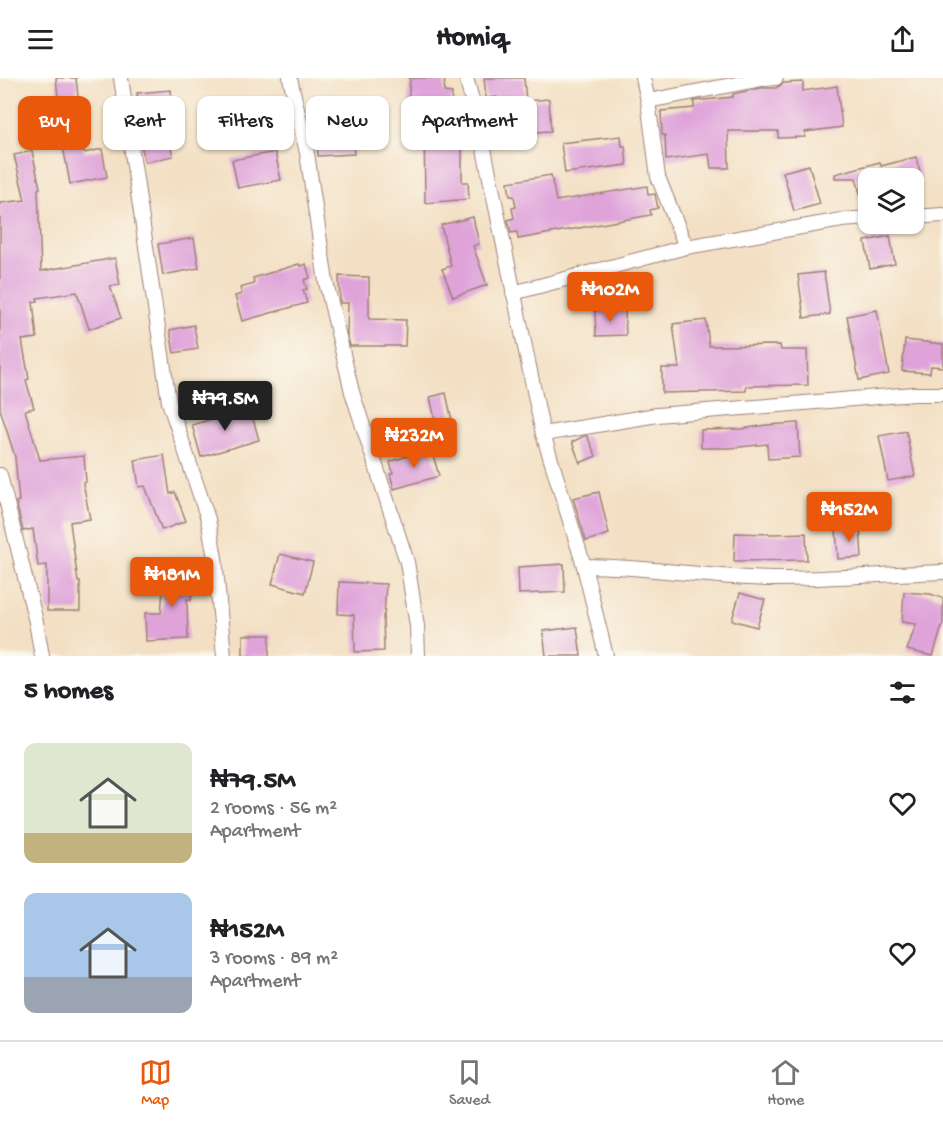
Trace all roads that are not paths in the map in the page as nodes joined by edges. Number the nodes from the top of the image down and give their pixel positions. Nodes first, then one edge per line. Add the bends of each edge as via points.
1 (121, 78) edge
2 (290, 78) edge
3 (466, 78) edge
4 (642, 78) edge
5 (776, 78) edge
6 (648, 101) junction
7 (943, 215) edge
8 (924, 216) edge
9 (858, 219) edge
10 (686, 247) junction
11 (513, 293) junction
12 (943, 394) edge
13 (543, 434) junction
14 (0, 478) edge
15 (584, 566) junction
16 (943, 572) edge
17 (42, 656) edge
18 (224, 656) edge
19 (418, 656) edge
20 (606, 656) edge

1 - 18 street via 169,402 208,519
2 - 19 street via 307,153 326,282 350,381 407,562
3 - 11 street
4 - 6 street
5 - 6 street
6 - 10 street via 658,177
7 - 8 street
9 - 10 street
10 - 11 street
11 - 13 street
12 - 13 street via 657,415
13 - 15 street
14 - 17 street
15 - 16 street via 773,579
15 - 20 street

